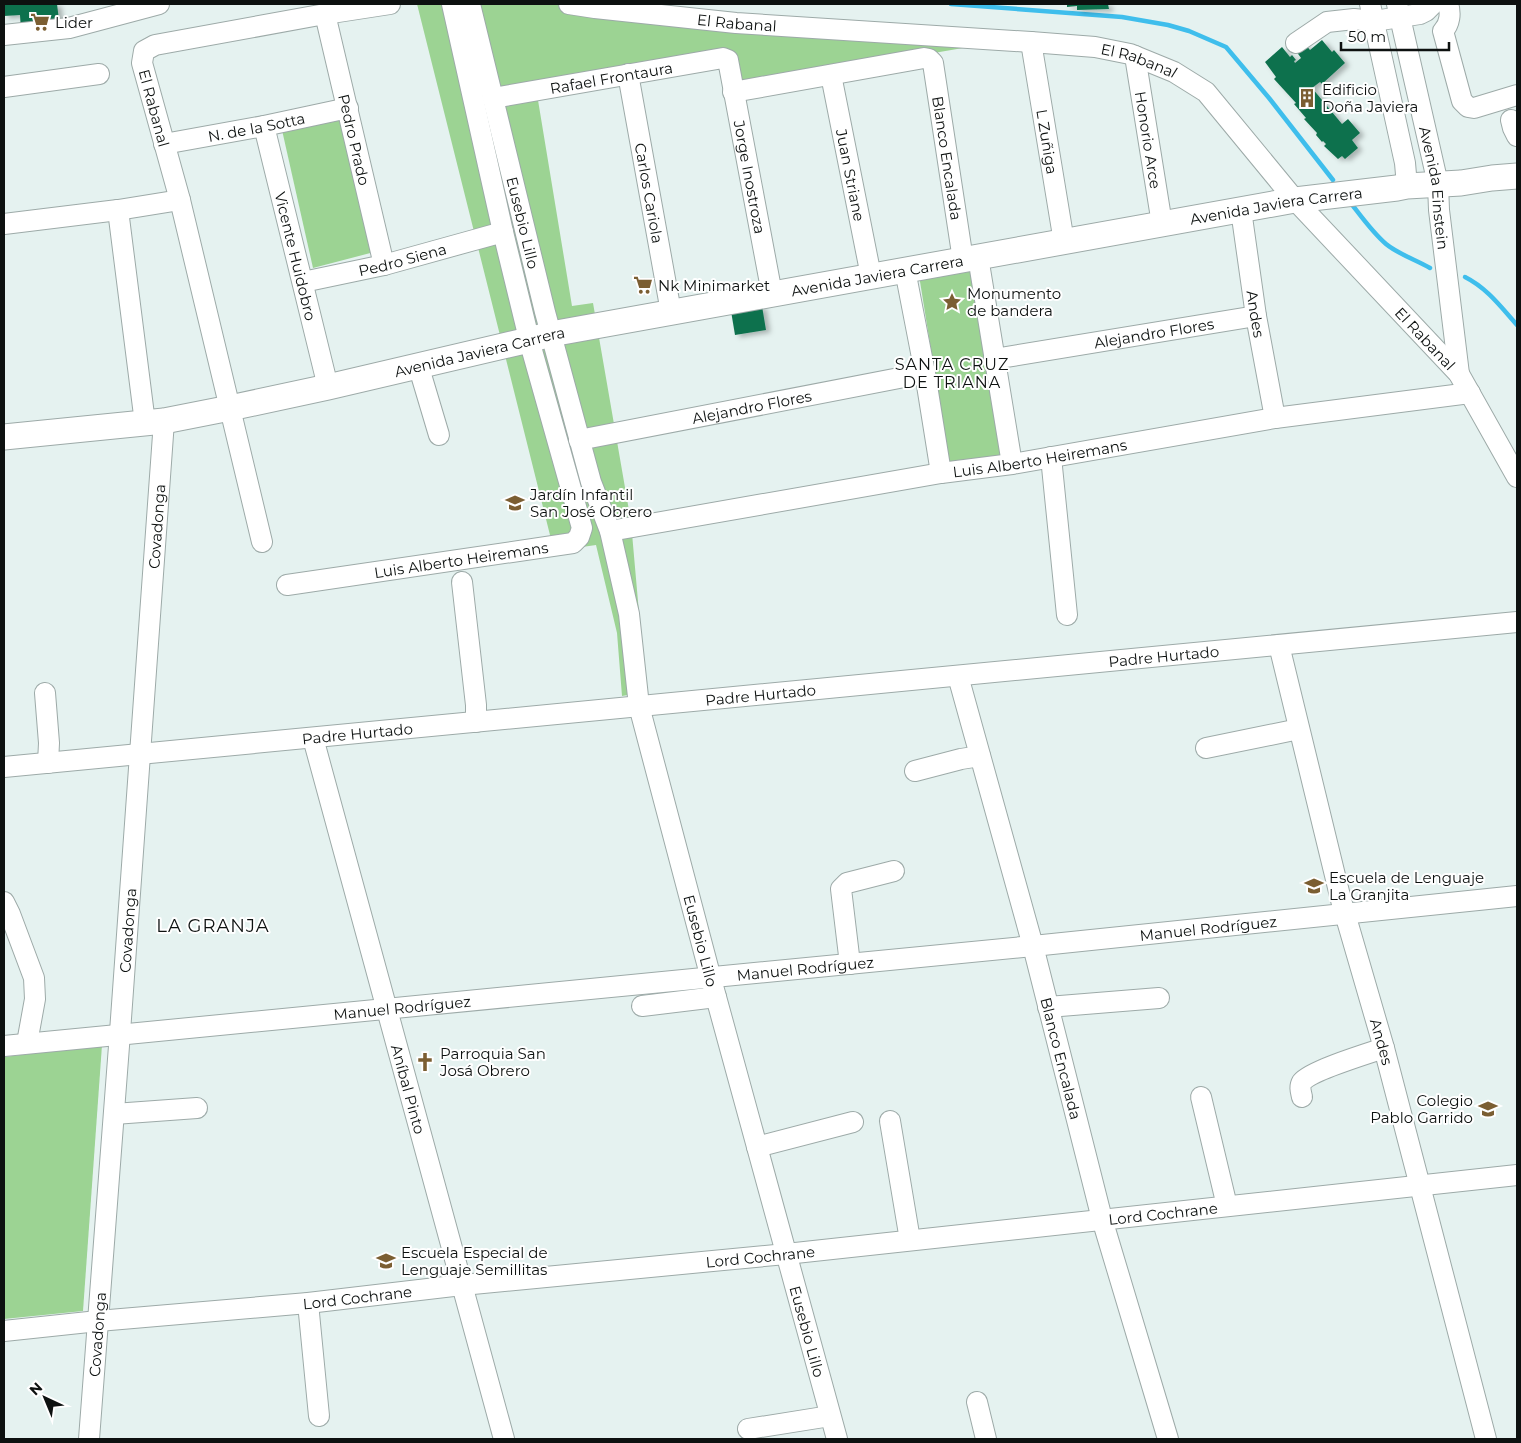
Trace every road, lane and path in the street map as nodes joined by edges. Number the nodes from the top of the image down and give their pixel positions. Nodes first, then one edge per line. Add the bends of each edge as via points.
1 (159, 4) edge
2 (390, 4) edge
3 (452, 4) edge
4 (470, 4) edge
5 (569, 4) edge
6 (1433, 4) edge
7 (1448, 4) edge
8 (325, 14) junction
9 (1399, 16) edge
10 (1374, 19) edge
11 (1443, 31) junction
12 (4, 35) edge
13 (1031, 42) junction
14 (1296, 43) dead end
15 (1136, 56) junction
16 (728, 60) joint
17 (99, 74) dead end
18 (628, 74) junction
19 (831, 75) junction
20 (4, 87) edge
21 (733, 92) junction
22 (493, 98) junction
23 (348, 108) junction
24 (1514, 111) edge
25 (264, 126) junction
26 (164, 144) junction
27 (1517, 176) edge
28 (1438, 184) junction
29 (1407, 186) junction
30 (180, 200) junction
31 (1295, 200) junction
32 (118, 210) junction
33 (1241, 210) junction
34 (4, 224) edge
35 (1162, 224) junction
36 (503, 232) junction
37 (1064, 242) junction
38 (970, 259) junction
39 (384, 265) junction
40 (905, 270) junction
41 (871, 276) junction
42 (302, 282) junction
43 (772, 294) junction
44 (671, 312) junction
45 (1256, 316) junction
46 (540, 337) junction
47 (994, 359) junction
48 (420, 364) junction
49 (925, 373) junction
50 (1460, 374) junction
51 (328, 387) junction
52 (1470, 393) junction
53 (545, 394) junction
54 (230, 408) junction
55 (1275, 418) junction
56 (154, 422) junction
57 (438, 435) dead end
58 (4, 437) edge
59 (579, 440) junction
60 (1051, 457) junction
61 (1012, 464) junction
62 (941, 473) junction
63 (1517, 477) edge
64 (591, 482) junction
65 (570, 484) junction
66 (610, 531) junction
67 (262, 542) dead end
68 (462, 582) dead end
69 (287, 585) dead end
70 (1067, 615) dead end
71 (1517, 622) edge
72 (1279, 645) junction
73 (958, 676) junction
74 (45, 693) dead end
75 (639, 706) junction
76 (476, 722) junction
77 (1299, 729) junction
78 (313, 738) junction
79 (1206, 748) dead end
80 (139, 755) junction
81 (980, 756) junction
82 (48, 763) junction
83 (4, 768) edge
84 (916, 771) dead end
85 (894, 871) dead end
86 (1517, 896) edge
87 (4, 902) edge
88 (1346, 914) junction
89 (1033, 946) junction
90 (850, 964) junction
91 (710, 977) junction
92 (716, 997) junction
93 (1159, 998) dead end
94 (642, 1006) dead end
95 (1048, 1007) junction
96 (387, 1009) junction
97 (120, 1034) junction
98 (26, 1043) junction
99 (4, 1046) edge
100 (1384, 1048) junction
101 (1201, 1097) dead end
102 (1302, 1098) dead end
103 (197, 1108) dead end
104 (114, 1114) junction
105 (890, 1121) dead end
106 (853, 1122) dead end
107 (757, 1147) junction
108 (1517, 1175) edge
109 (1421, 1186) junction
110 (1227, 1206) junction
111 (1102, 1219) junction
112 (910, 1240) junction
113 (786, 1254) junction
114 (462, 1285) junction
115 (308, 1303) junction
116 (98, 1321) junction
117 (4, 1332) edge
118 (977, 1402) dead end
119 (319, 1416) dead end
120 (830, 1416) junction
121 (748, 1429) dead end
122 (89, 1439) edge
123 (504, 1439) edge
124 (837, 1439) edge
125 (986, 1439) edge
126 (1168, 1439) edge
127 (1486, 1439) edge

1 - 12 street via 68,28
2 - 8 street, El Rabanal
3 - 36 street, Eusebio Lillo
4 - 22 street, Eusebio Lillo
5 - 13 street, El Rabanal via 736,23
6 - 9 street via 1420,14
7 - 11 street via 1449,22
8 - 23 street, Pedro Prado
8 - 26 street, El Rabanal via 155,45 144,51 142,64
9 - 10 street
9 - 11 street via 1434,23
9 - 28 street, Avenida Einstein
10 - 14 street via 1327,22
10 - 29 street, Avenida Einstein
11 - 24 street via 1462,101 1468,107
13 - 15 street, El Rabanal via 1095,48
13 - 37 street, L Zuñiga
15 - 31 street, El Rabanal via 1174,72 1206,92
15 - 35 street, Honorio Arce
16 - 18 street, Rafael Frontaura via 723,58
16 - 21 street, Jorge Inostroza
17 - 20 street
18 - 22 street, Rafael Frontaura
18 - 44 street, Carlos Cariola
19 - 21 street
19 - 38 street, Blanco Encalada via 930,59
19 - 41 street, Juan Striane
21 - 43 street, Jorge Inostroza
22 - 46 street, Eusebio Lillo
23 - 25 street, N. de la Sotta
23 - 39 street, Pedro Prado
25 - 26 street, N. de la Sotta
25 - 42 street, Vicente Huidobro
26 - 30 street, El Rabanal
27 - 28 main road, Avenida Javiera Carrera
28 - 29 main road, Avenida Javiera Carrera
28 - 50 street, Avenida Einstein
29 - 31 main road, Avenida Javiera Carrera
30 - 32 street
30 - 54 street, El Rabanal
31 - 33 main road, Avenida Javiera Carrera
31 - 50 street, El Rabanal
32 - 34 street
32 - 56 street, Covadonga
33 - 35 main road, Avenida Javiera Carrera
33 - 45 street, Andes
35 - 37 main road, Avenida Javiera Carrera
36 - 39 street, Pedro Siena
36 - 46 street, Eusebio Lillo
37 - 38 main road, Avenida Javiera Carrera
38 - 40 main road, Avenida Javiera Carrera
38 - 47 street, Blanco Encalada
39 - 42 street, Pedro Siena
40 - 41 main road, Avenida Javiera Carrera
40 - 49 street
41 - 43 main road, Avenida Javiera Carrera
42 - 51 street, Vicente Huidobro
43 - 44 main road, Avenida Javiera Carrera
44 - 46 main road, Avenida Javiera Carrera
45 - 47 street, Alejandro Flores
45 - 55 street, Andes
46 - 48 main road, Avenida Javiera Carrera
46 - 53 street, Eusebio Lillo
46 - 59 street, Eusebio Lillo
47 - 61 street, Blanco Encalada
48 - 51 main road, Avenida Javiera Carrera
48 - 57 street
49 - 59 street, Alejandro Flores
49 - 62 street
50 - 52 street, El Rabanal
51 - 54 main road, Avenida Javiera Carrera
52 - 55 street, Luis Alberto Heiremans
52 - 63 street, El Rabanal
53 - 59 street, Eusebio Lillo via 569,420
53 - 65 street, Eusebio Lillo
54 - 56 main road, Avenida Javiera Carrera
54 - 67 street
55 - 60 street, Luis Alberto Heiremans
56 - 58 main road, Avenida Javiera Carrera
56 - 80 street, Covadonga
59 - 64 street, Eusebio Lillo
60 - 61 street, Luis Alberto Heiremans
60 - 70 street
61 - 62 street, Luis Alberto Heiremans
62 - 66 street, Luis Alberto Heiremans
64 - 65 street
64 - 66 street, Eusebio Lillo
65 - 69 street, Luis Alberto Heiremans via 582,528 573,543
66 - 75 street, Eusebio Lillo via 629,614
68 - 76 street
71 - 72 street, Padre Hurtado
72 - 73 street, Padre Hurtado
72 - 77 street, Andes
73 - 75 street, Padre Hurtado
73 - 81 street, Blanco Encalada
74 - 82 street
75 - 76 street, Padre Hurtado
75 - 91 street, Eusebio Lillo
76 - 78 street, Padre Hurtado
77 - 79 street
77 - 88 street, Andes
78 - 80 street, Padre Hurtado
78 - 96 street, Aníbal Pinto
80 - 82 street, Padre Hurtado
80 - 97 street, Covadonga
81 - 84 street
81 - 89 street, Blanco Encalada
82 - 83 street, Padre Hurtado
85 - 90 street via 847,883 841,889
86 - 88 street, Manuel Rodríguez
87 - 98 street via 34,978 34,999
88 - 89 street, Manuel Rodríguez
88 - 100 street, Andes
89 - 90 street, Manuel Rodríguez
89 - 95 street, Blanco Encalada
90 - 91 street, Manuel Rodríguez
91 - 92 street, Eusebio Lillo
91 - 96 street, Manuel Rodríguez
92 - 94 street
92 - 107 street, Eusebio Lillo
93 - 95 street
95 - 111 street, Blanco Encalada
96 - 97 street, Manuel Rodríguez
96 - 114 street, Aníbal Pinto
97 - 98 street, Manuel Rodríguez
97 - 104 street, Covadonga
98 - 99 street, Manuel Rodríguez
100 - 102 street via 1345,1061 1303,1081 1300,1087
100 - 109 street, Andes
101 - 110 street
103 - 104 street
104 - 116 street, Covadonga
105 - 112 street
106 - 107 street
107 - 113 street, Eusebio Lillo
108 - 109 street, Lord Cochrane
109 - 110 street, Lord Cochrane
109 - 127 street, Andes
110 - 111 street, Lord Cochrane
111 - 112 street, Lord Cochrane
111 - 126 street, Blanco Encalada
112 - 113 street, Lord Cochrane
113 - 114 street, Lord Cochrane
113 - 120 street, Eusebio Lillo
114 - 115 street, Lord Cochrane
114 - 123 street, Aníbal Pinto
115 - 116 street, Lord Cochrane
115 - 119 street
116 - 117 street, Lord Cochrane
116 - 122 street, Covadonga
118 - 125 street
120 - 121 street
120 - 124 street, Eusebio Lillo

